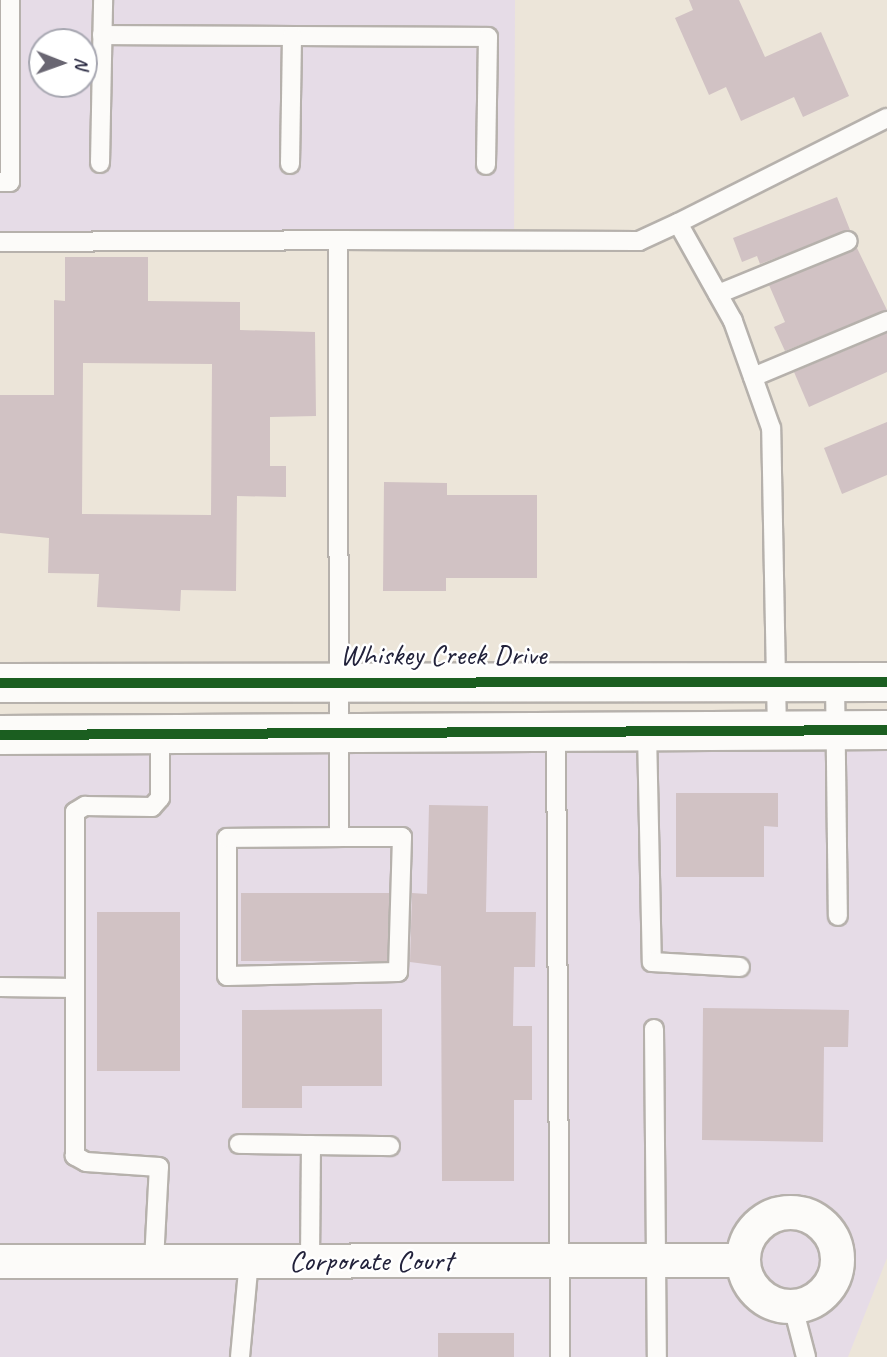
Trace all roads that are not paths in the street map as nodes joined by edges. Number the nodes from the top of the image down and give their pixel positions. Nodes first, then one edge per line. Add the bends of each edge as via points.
1 (10, 0) edge
2 (103, 0) edge
3 (102, 35) junction
4 (292, 36) junction
5 (887, 118) edge
6 (100, 163) dead end
7 (290, 163) dead end
8 (486, 165) dead end
9 (0, 182) edge
10 (678, 223) junction
11 (338, 240) junction
12 (848, 241) dead end
13 (0, 242) edge
14 (719, 294) junction
15 (887, 321) edge
16 (753, 377) junction
17 (336, 679) junction
18 (776, 681) junction
19 (835, 681) junction
20 (887, 682) edge
21 (0, 683) edge
22 (887, 730) edge
23 (160, 732) junction
24 (337, 732) junction
25 (556, 732) junction
26 (647, 732) junction
27 (777, 732) junction
28 (838, 732) junction
29 (0, 735) edge
30 (339, 837) junction
31 (838, 916) dead end
32 (740, 967) dead end
33 (0, 987) edge
34 (74, 988) junction
35 (654, 1029) dead end
36 (239, 1144) dead end
37 (311, 1145) junction
38 (390, 1146) dead end
39 (560, 1259) junction
40 (658, 1259) junction
41 (249, 1260) junction
42 (310, 1260) junction
43 (743, 1260) junction
44 (0, 1261) edge
45 (154, 1261) junction
46 (793, 1307) junction
47 (240, 1357) edge
48 (560, 1357) edge
49 (657, 1357) edge
50 (806, 1357) edge

1 - 9 lane via 10,182
2 - 3 lane
3 - 4 lane
3 - 6 lane
4 - 7 lane
4 - 8 lane via 488,37
5 - 10 lane
10 - 11 lane via 639,241
10 - 14 lane
11 - 13 lane
11 - 17 lane
12 - 14 lane
14 - 16 lane
15 - 16 lane
16 - 18 lane via 771,428
17 - 18 street, Whiskey Creek Drive
17 - 21 street, Whiskey Creek Drive
17 - 24 lane
18 - 19 street, Whiskey Creek Drive
18 - 27 lane
19 - 20 street, Whiskey Creek Drive
19 - 28 lane
22 - 28 street
23 - 24 street
23 - 29 street
23 - 34 lane via 160,798 152,807 85,806 75,812
24 - 25 street
24 - 30 lane
25 - 26 street
25 - 39 lane
26 - 27 street
26 - 32 lane via 652,962
27 - 28 street
28 - 31 lane
30 - 30 lane via 227,838 227,976 398,972 402,837
33 - 34 lane
34 - 45 lane via 75,1156 86,1162 159,1167
35 - 40 lane
36 - 37 lane
37 - 38 lane
37 - 42 lane
39 - 40 street, Corporate Court
39 - 42 street, Corporate Court
39 - 48 lane
40 - 43 street, Corporate Court
40 - 49 lane
41 - 42 street, Corporate Court
41 - 45 street, Corporate Court
41 - 47 lane
43 - 46 street via 752,1289 778,1306
43 - 46 street via 753,1230 779,1213 810,1216 823,1225 837,1252 832,1283
44 - 45 street, Corporate Court
46 - 50 lane

